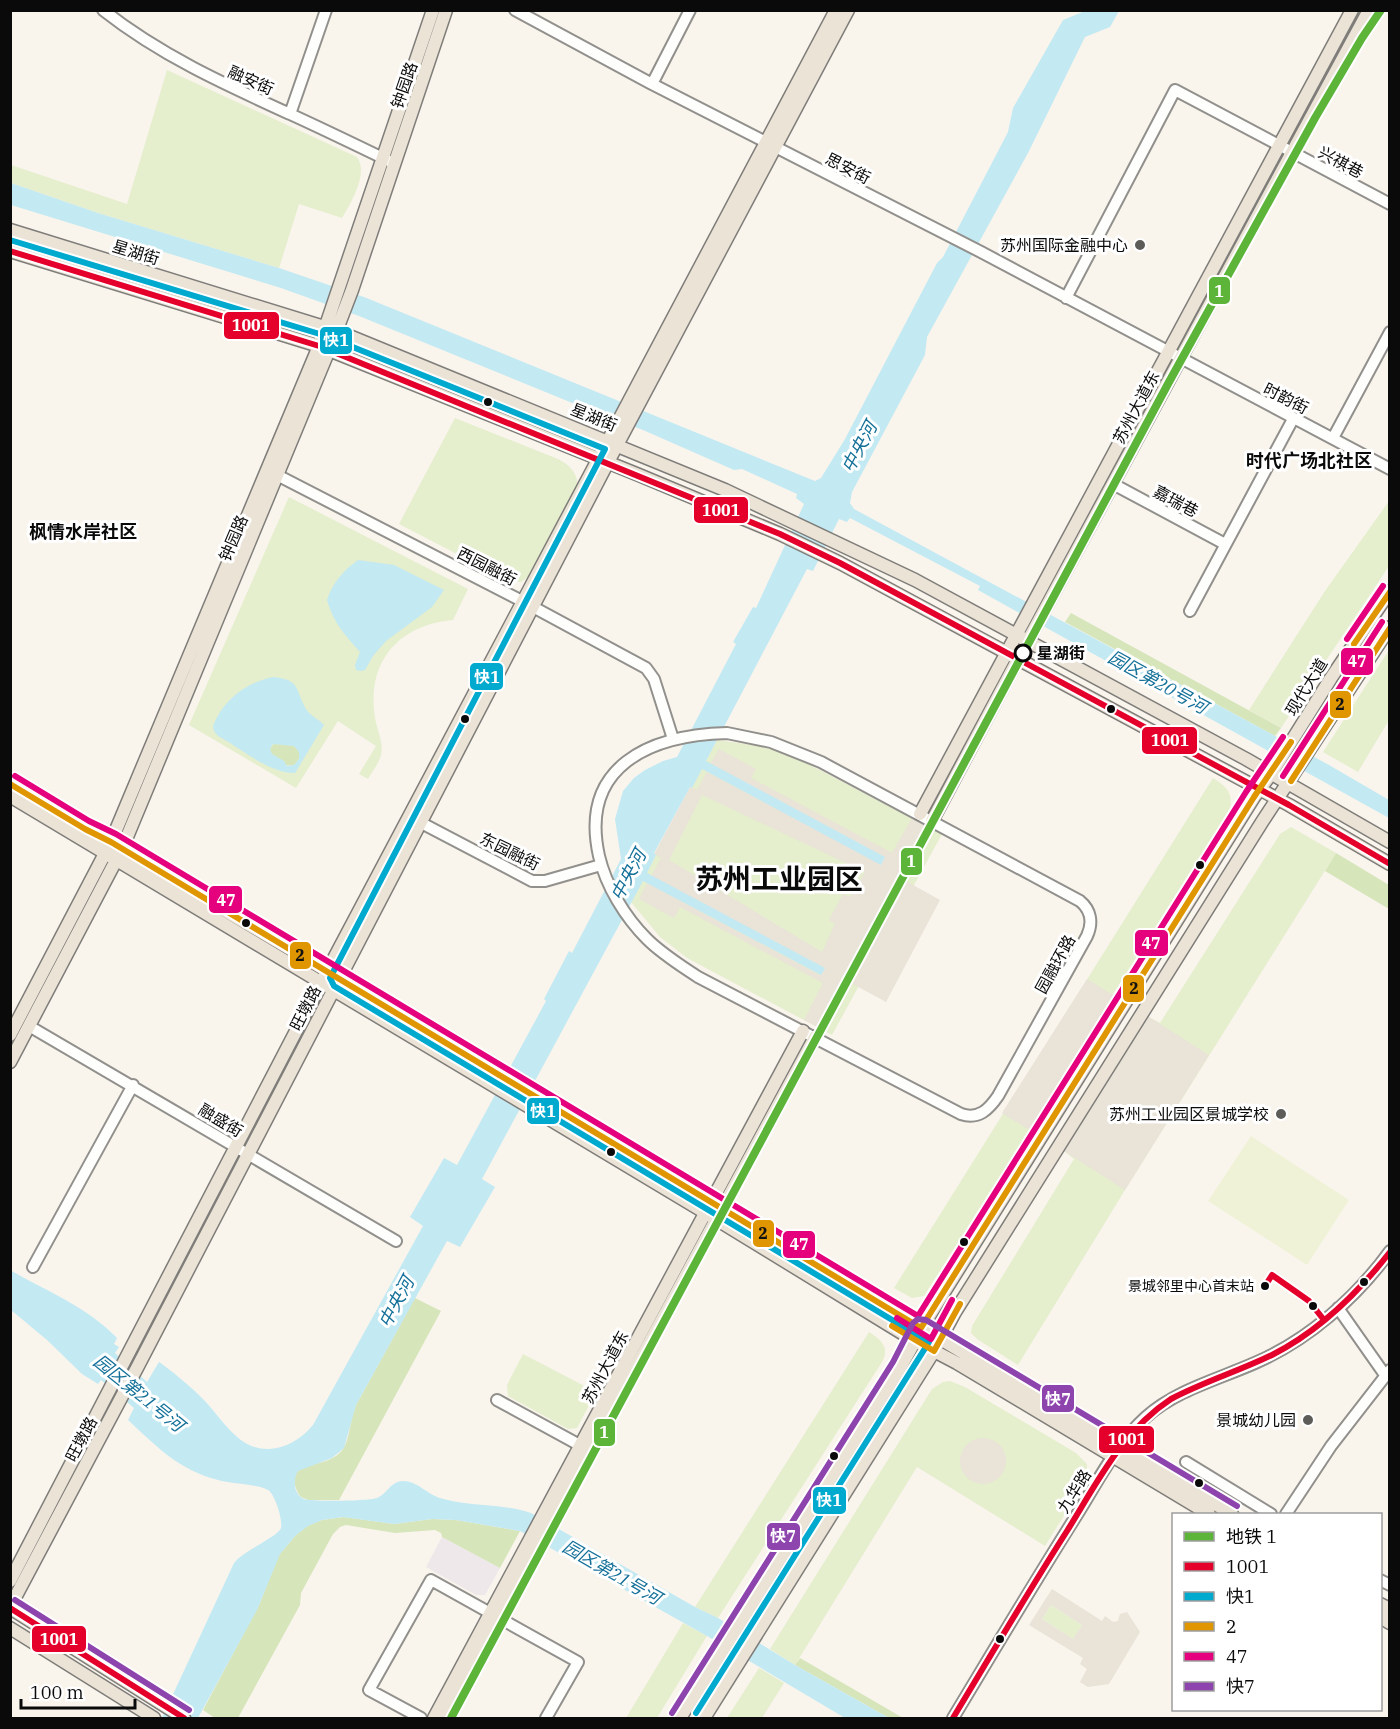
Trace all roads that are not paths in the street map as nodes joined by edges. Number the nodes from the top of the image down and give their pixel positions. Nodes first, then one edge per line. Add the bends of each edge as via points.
1 (103, 10) edge
2 (326, 10) edge
3 (433, 10) edge
4 (446, 10) edge
5 (514, 10) edge
6 (690, 10) edge
7 (836, 10) edge
8 (848, 10) edge
9 (1352, 10) edge
10 (1369, 10) edge
11 (652, 84) junction
12 (290, 114) junction
13 (771, 145) junction
14 (1280, 146) junction
15 (1292, 153) junction
16 (389, 160) junction
17 (1389, 204) edge
18 (10, 230) edge
19 (10, 251) edge
20 (1066, 298) junction
21 (331, 329) junction
22 (1389, 333) edge
23 (324, 349) junction
24 (1168, 353) junction
25 (1180, 360) junction
26 (1293, 419) junction
27 (1333, 438) junction
28 (613, 442) junction
29 (603, 460) junction
30 (1389, 470) edge
31 (277, 476) junction
32 (1113, 484) junction
33 (1225, 544) junction
34 (1389, 591) edge
35 (527, 604) junction
36 (1190, 611) dead end
37 (1389, 627) edge
38 (1016, 635) junction
39 (1027, 641) junction
40 (1006, 652) junction
41 (1018, 659) junction
42 (679, 738) junction
43 (1271, 774) junction
44 (10, 784) edge
45 (1289, 784) junction
46 (1260, 789) junction
47 (10, 796) edge
48 (1278, 799) junction
49 (920, 814) junction
50 (415, 819) junction
51 (932, 821) junction
52 (111, 842) junction
53 (1389, 842) edge
54 (114, 854) junction
55 (1389, 864) edge
56 (603, 868) junction
57 (334, 975) junction
58 (321, 983) junction
59 (333, 990) junction
60 (29, 1026) junction
61 (803, 1031) junction
62 (10, 1035) edge
63 (815, 1037) junction
64 (10, 1062) edge
65 (500, 1082) junction
66 (133, 1084) junction
67 (237, 1146) junction
68 (248, 1154) junction
69 (714, 1211) junction
70 (396, 1241) dead end
71 (1389, 1251) edge
72 (33, 1267) dead end
73 (1338, 1308) junction
74 (921, 1328) junction
75 (941, 1339) junction
76 (915, 1341) junction
77 (934, 1351) junction
78 (1387, 1372) edge
79 (497, 1400) dead end
80 (586, 1449) junction
81 (1117, 1452) junction
82 (1185, 1462) dead end
83 (1206, 1513) edge
84 (1228, 1513) edge
85 (1268, 1513) edge
86 (1287, 1513) edge
87 (10, 1581) edge
88 (10, 1608) edge
89 (496, 1616) junction
90 (10, 1628) edge
91 (154, 1719) edge
92 (184, 1719) edge
93 (421, 1719) edge
94 (434, 1719) edge
95 (446, 1719) edge
96 (546, 1719) edge
97 (681, 1719) edge
98 (704, 1719) edge
99 (953, 1719) edge

1 - 12 street, 融安街 via 185,64
2 - 12 street
3 - 16 main road, 钟园路
4 - 16 main road, 钟园路
5 - 11 street, 思安街
6 - 11 street
7 - 13 main road, 旺墩路
8 - 13 main road, 旺墩路
9 - 14 main road, 苏州大道东
10 - 15 main road, 苏州大道东
11 - 13 street, 思安街
12 - 16 street, 融安街
13 - 20 street, 思安街
13 - 28 main road, 旺墩路
14 - 15 street, 兴祺巷
14 - 20 street, 兴祺巷 via 1175,90
14 - 24 main road, 苏州大道东
15 - 17 street, 兴祺巷
15 - 25 main road, 苏州大道东
16 - 21 main road, 钟园路
18 - 21 main road, 星湖街
19 - 23 main road
20 - 24 street, 思安街
21 - 23 main road, 钟园路
21 - 28 main road, 星湖街
22 - 27 street
23 - 29 main road
23 - 31 main road, 钟园路
23 - 52 main road, 钟园路
24 - 25 street, 时韵街
24 - 38 main road, 苏州大道东
25 - 26 street, 时韵街
25 - 32 main road, 苏州大道东
26 - 27 street, 时韵街
26 - 33 street
27 - 30 street, 时韵街
28 - 29 main road, 旺墩路
28 - 38 main road, 星湖街 via 915,580
29 - 35 main road, 旺墩路
29 - 40 main road via 780,534
31 - 35 street, 西园融街
31 - 54 main road, 钟园路
32 - 33 street, 嘉瑞巷
32 - 39 main road, 苏州大道东
33 - 36 street
34 - 43 main road, 现代大道
35 - 42 street, 西园融街 via 646,668
35 - 50 main road, 旺墩路
37 - 45 main road
38 - 39 main road, 星湖街
38 - 40 main road, 苏州大道东
39 - 41 main road, 苏州大道东
39 - 43 main road, 星湖街
40 - 41 main road
40 - 49 main road, 苏州大道东
41 - 46 main road
41 - 51 main road, 苏州大道东
42 - 49 street, 园融环路 via 727,733 771,742 807,755
42 - 56 street, 园融环路 via 631,757 606,785 595,819
43 - 45 main road, 星湖街
43 - 46 main road, 现代大道
44 - 52 main road
45 - 48 main road
45 - 53 main road, 星湖街
46 - 48 main road
46 - 74 main road, 现代大道
47 - 54 main road
48 - 55 main road
48 - 75 main road
49 - 51 street, 园融环路
50 - 56 street, 东园融街 via 531,881
50 - 57 main road, 旺墩路
51 - 63 street, 园融环路 via 1083,903 1090,919 1087,936 999,1096 980,1114 961,1114
52 - 54 main road, 钟园路
54 - 57 main road
54 - 58 main road
54 - 60 main road, 钟园路
54 - 62 main road, 钟园路
56 - 61 street, 园融环路 via 629,918 647,939 680,965
57 - 58 main road, 旺墩路
57 - 59 main road, 旺墩路
57 - 65 main road
58 - 59 main road
58 - 67 main road, 旺墩路
59 - 65 main road
59 - 68 main road, 旺墩路
60 - 64 main road, 钟园路
60 - 66 street, 融盛街
61 - 63 street, 园融环路
61 - 69 main road, 苏州大道东
63 - 69 main road, 苏州大道东
65 - 69 main road
66 - 67 street, 融盛街
66 - 72 street
67 - 68 street, 融盛街
67 - 87 main road, 旺墩路
68 - 70 street, 融盛街
68 - 88 main road, 旺墩路
69 - 74 main road
69 - 76 main road
69 - 80 main road, 苏州大道东
71 - 73 street, 九华路
73 - 78 street
73 - 81 street, 九华路 via 1282,1350 1160,1407 1138,1425
74 - 75 main road
74 - 76 main road, 现代大道
75 - 77 main road
75 - 81 main road
76 - 77 main road
76 - 97 main road, 现代大道
77 - 81 main road
77 - 98 main road
78 - 86 street via 1331,1446
79 - 80 street
80 - 89 main road, 苏州大道东
81 - 83 main road
81 - 84 main road
81 - 99 street, 九华路
82 - 85 street
88 - 92 main road
89 - 93 street via 431,1580 369,1690
89 - 94 main road, 苏州大道东
89 - 95 main road, 苏州大道东
89 - 96 street via 578,1662
90 - 91 main road

